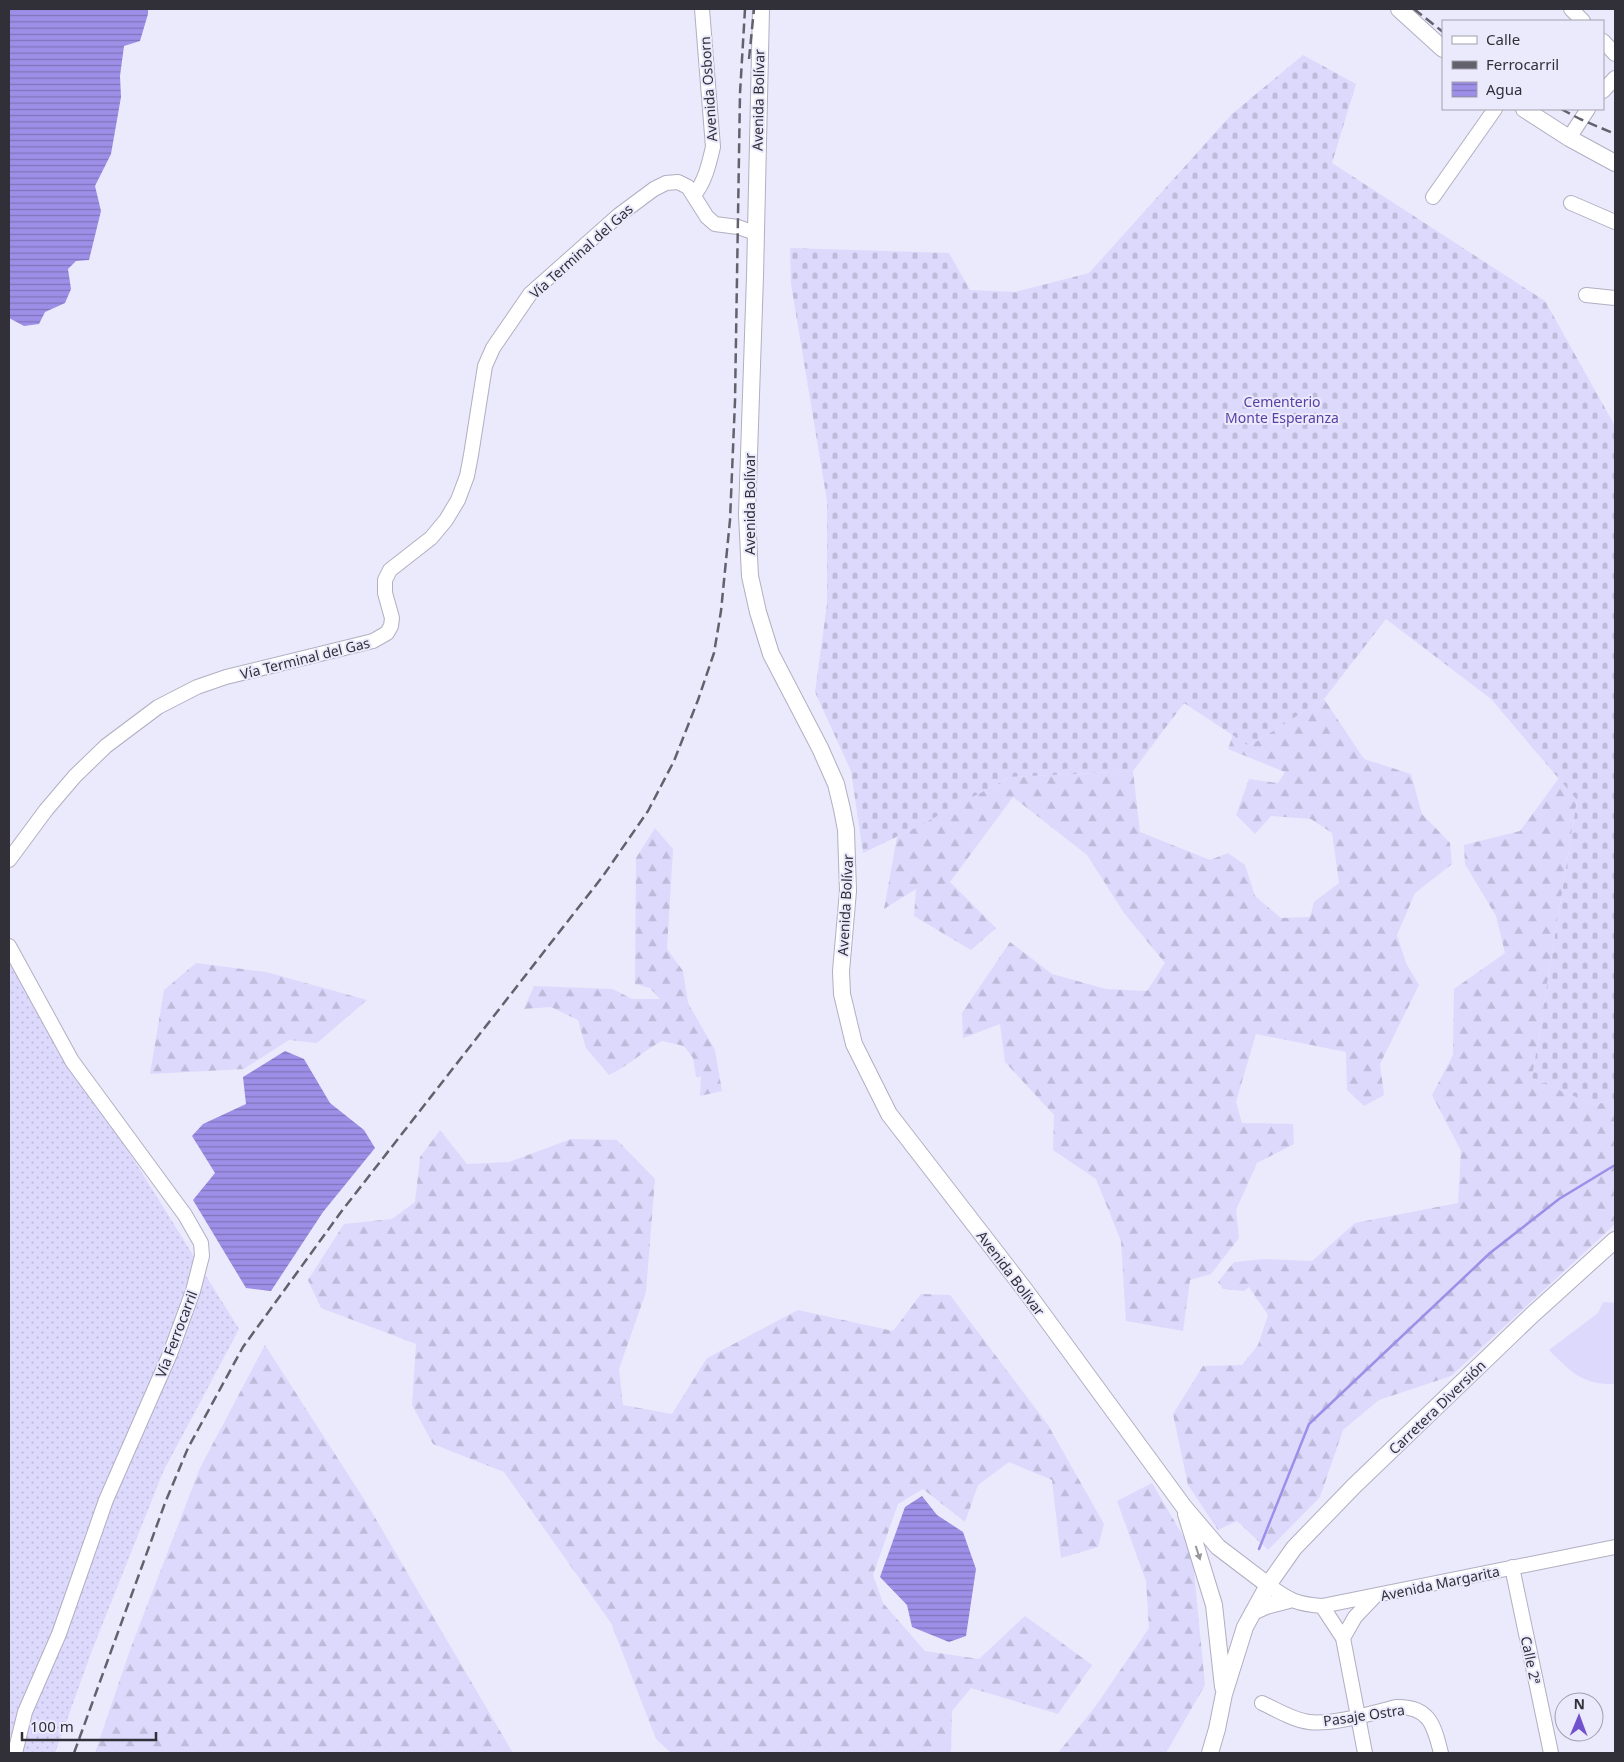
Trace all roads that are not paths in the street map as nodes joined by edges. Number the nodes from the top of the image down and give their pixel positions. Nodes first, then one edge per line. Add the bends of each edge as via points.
1 (702, 9) edge
2 (761, 9) edge
3 (1399, 9) edge
4 (1571, 9) edge
5 (1582, 20) edge
6 (1604, 42) edge
7 (1442, 48) edge
8 (1615, 54) edge
9 (1615, 78) edge
10 (1604, 90) edge
11 (1494, 110) edge
12 (1526, 110) edge
13 (1587, 110) edge
14 (1569, 138) junction
15 (1615, 163) edge
16 (694, 195) junction
17 (1433, 198) dead end
18 (1571, 202) dead end
19 (1615, 222) edge
20 (755, 234) junction
21 (1586, 295) dead end
22 (1615, 298) edge
23 (9, 860) edge
24 (9, 946) edge
25 (1615, 1240) edge
26 (1184, 1507) junction
27 (1615, 1547) edge
28 (1512, 1567) junction
29 (1268, 1585) junction
30 (1374, 1597) junction
31 (1289, 1600) junction
32 (1322, 1606) junction
33 (1253, 1612) junction
34 (1246, 1627) junction
35 (1343, 1638) junction
36 (1221, 1658) junction
37 (1224, 1694) junction
38 (1262, 1703) dead end
39 (1358, 1716) junction
40 (15, 1753) edge
41 (1210, 1753) edge
42 (1365, 1753) edge
43 (1441, 1753) edge
44 (1551, 1753) edge

1 - 16 street, Avenida Osborn via 712,147 710,164
2 - 20 main road, Avenida Bolívar
3 - 7 main road
4 - 5 street
6 - 8 street
9 - 10 street
11 - 17 street
12 - 14 main road
13 - 14 street
14 - 15 main road
16 - 20 street, Vía Terminal del Gas via 715,224 738,227
16 - 23 street, Vía Terminal del Gas via 678,182 654,189 530,294 520,308 492,348 485,366 470,462 458,500 432,538 390,570 385,580 392,618 387,633 373,642 226,677 197,687 158,707 106,746 75,776
18 - 19 street
20 - 26 main road, Avenida Bolívar via 747,514 750,576 771,654 820,748 836,784 842,809 848,892 842,994 854,1044 889,1114 1037,1306
21 - 22 street
24 - 40 street, Vía Ferrocarril via 72,1061 185,1216 201,1243 202,1256 170,1354 106,1500 59,1634 25,1712
25 - 29 main road, Carretera Diversión via 1531,1316 1328,1512 1294,1548
26 - 29 main road, Avenida Bolívar via 1218,1547
26 -> 36 main road via 1210,1590
27 - 28 street, Avenida Margarita
28 - 30 street, Avenida Margarita
28 - 44 street, Calle 2ª
29 - 31 street, Avenida Margarita
29 - 33 main road, Carretera Diversión
30 - 32 street, Avenida Margarita
30 - 35 street via 1355,1617
31 - 32 street, Avenida Margarita
31 - 33 main road
32 - 35 street
33 - 34 main road, Carretera Diversión
34 - 36 main road via 1230,1642
34 - 37 main road
35 - 39 street
36 - 37 main road
37 - 41 main road
38 - 39 street, Pasaje Ostra via 1308,1722
39 - 42 street
39 - 43 street, Pasaje Ostra via 1396,1707 1417,1710 1432,1722

